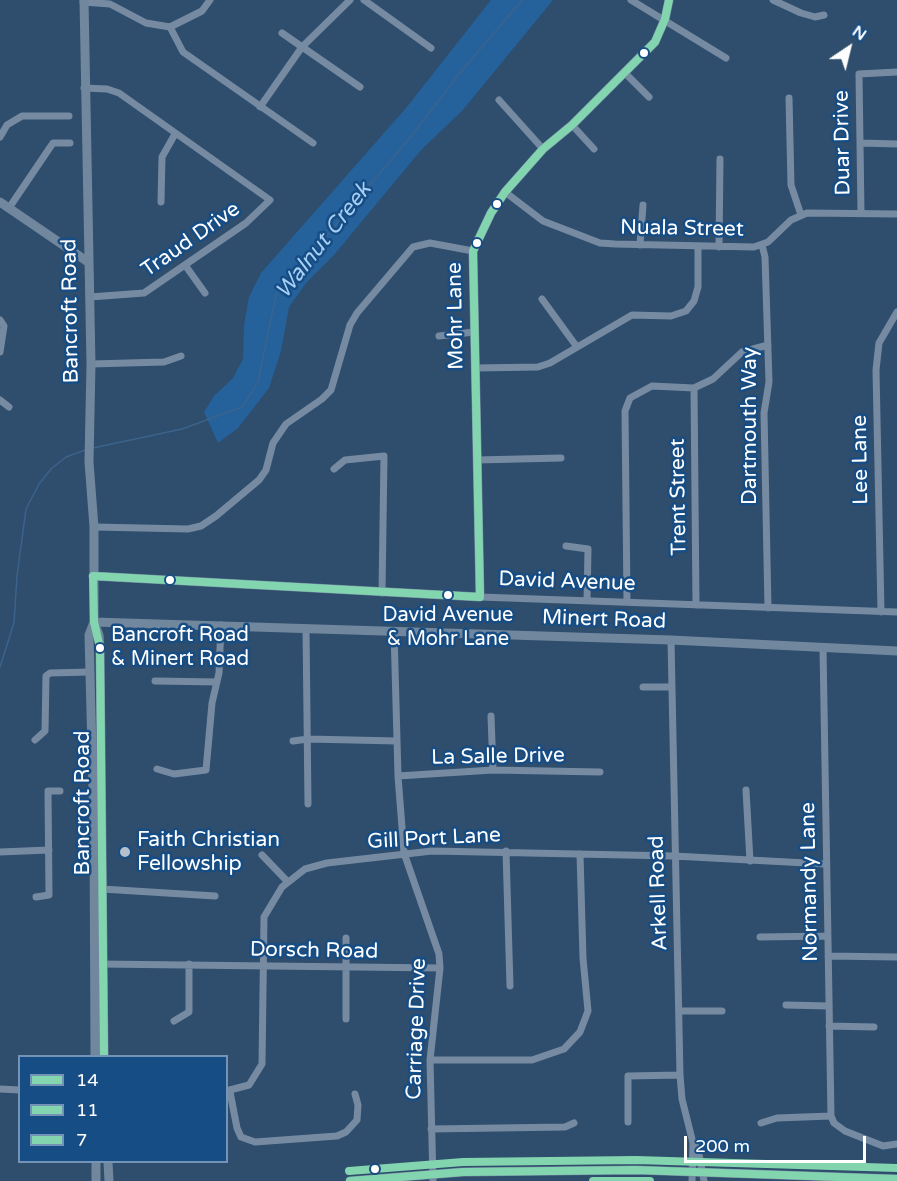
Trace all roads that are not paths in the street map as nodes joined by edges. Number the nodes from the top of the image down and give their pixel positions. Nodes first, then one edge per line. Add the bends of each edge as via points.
1 (210, 0) edge
2 (350, 0) edge
3 (364, 0) edge
4 (631, 0) edge
5 (669, 0) edge
6 (774, 0) edge
7 (83, 1) edge
8 (824, 15) dead end
9 (665, 19) junction
10 (170, 27) junction
11 (282, 33) dead end
12 (302, 47) junction
13 (430, 48) dead end
14 (726, 58) dead end
15 (624, 72) junction
16 (897, 72) edge
17 (360, 87) dead end
18 (84, 88) junction
19 (649, 97) dead end
20 (789, 98) dead end
21 (499, 100) dead end
22 (260, 107) junction
23 (69, 116) dead end
24 (572, 125) junction
25 (174, 134) junction
26 (0, 137) edge
27 (860, 142) junction
28 (70, 143) dead end
29 (313, 143) dead end
30 (897, 144) edge
31 (543, 149) junction
32 (594, 149) dead end
33 (720, 159) dead end
34 (505, 192) junction
35 (0, 202) edge
36 (160, 202) dead end
37 (643, 205) dead end
38 (9, 208) junction
39 (861, 212) junction
40 (801, 214) junction
41 (897, 214) edge
42 (640, 245) junction
43 (762, 245) junction
44 (698, 247) junction
45 (719, 247) junction
46 (473, 251) junction
47 (88, 262) junction
48 (185, 265) junction
49 (205, 293) dead end
50 (90, 297) junction
51 (542, 299) dead end
52 (897, 312) edge
53 (0, 320) edge
54 (474, 332) junction
55 (439, 336) dead end
56 (768, 345) junction
57 (577, 347) junction
58 (0, 352) edge
59 (182, 356) dead end
60 (91, 364) junction
61 (475, 368) junction
62 (694, 388) junction
63 (0, 400) edge
64 (9, 406) dead end
65 (561, 458) dead end
66 (477, 460) junction
67 (334, 469) dead end
68 (94, 527) junction
69 (566, 546) dead end
70 (93, 576) junction
71 (382, 593) junction
72 (480, 597) junction
73 (587, 601) junction
74 (627, 602) junction
75 (696, 605) junction
76 (768, 608) junction
77 (881, 612) junction
78 (897, 612) edge
79 (93, 622) junction
80 (221, 625) junction
81 (306, 628) junction
82 (394, 631) junction
83 (671, 640) junction
84 (823, 648) junction
85 (897, 651) edge
86 (90, 672) junction
87 (155, 681) dead end
88 (217, 682) junction
89 (644, 687) dead end
90 (672, 687) junction
91 (491, 716) dead end
92 (308, 739) junction
93 (35, 740) dead end
94 (293, 741) dead end
95 (397, 741) junction
96 (157, 769) dead end
97 (493, 770) junction
98 (600, 772) dead end
99 (398, 776) junction
100 (746, 789) dead end
101 (60, 791) dead end
102 (308, 804) dead end
103 (49, 850) junction
104 (506, 851) junction
105 (0, 852) edge
106 (404, 853) junction
107 (580, 854) junction
108 (262, 855) dead end
109 (674, 856) junction
110 (750, 861) junction
111 (825, 864) junction
112 (288, 882) junction
113 (102, 889) junction
114 (215, 896) dead end
115 (36, 897) dead end
116 (827, 936) junction
117 (760, 937) dead end
118 (346, 938) dead end
119 (828, 956) junction
120 (897, 957) edge
121 (99, 964) junction
122 (189, 964) junction
123 (262, 967) junction
124 (347, 968) junction
125 (440, 968) junction
126 (510, 986) dead end
127 (786, 1005) dead end
128 (829, 1006) junction
129 (679, 1011) junction
130 (722, 1011) dead end
131 (345, 1019) dead end
132 (174, 1021) dead end
133 (829, 1026) junction
134 (874, 1027) dead end
135 (95, 1055) edge
136 (104, 1055) edge
137 (430, 1060) junction
138 (680, 1075) junction
139 (0, 1089) edge
140 (18, 1090) edge
141 (228, 1091) edge
142 (355, 1094) dead end
143 (831, 1116) junction
144 (628, 1122) dead end
145 (574, 1123) dead end
146 (761, 1123) dead end
147 (431, 1129) junction
148 (693, 1143) junction
149 (897, 1144) edge
150 (96, 1163) edge
151 (108, 1163) edge
152 (692, 1176) edge
153 (703, 1176) edge
154 (433, 1177) edge
155 (897, 1179) edge
156 (96, 1181) edge
157 (109, 1181) edge
158 (350, 1181) edge

1 - 10 street via 202,11
2 - 12 street
3 - 13 street
4 - 9 street
5 - 9 street, Mohr Lane
6 - 8 street via 801,13
7 - 10 street via 110,4 146,23
7 - 18 street, Bancroft Road
9 - 14 street
9 - 15 street, Mohr Lane via 655,42
10 - 22 street via 183,52
11 - 12 street
12 - 17 street
12 - 22 street
15 - 19 street
15 - 24 street, Mohr Lane
16 - 27 street, Duar Drive via 859,74
18 - 25 street via 119,93
18 - 47 street, Bancroft Road
20 - 40 street via 791,185
21 - 31 street
22 - 29 street
23 - 26 street via 22,116 7,125
24 - 31 street, Mohr Lane
24 - 32 street
25 - 36 street via 162,156
25 - 48 street, Traud Drive via 270,200 246,223
27 - 30 street
27 - 39 street, Duar Drive
28 - 38 street via 53,143
31 - 34 street, Mohr Lane
33 - 45 street
34 - 42 street, Nuala Street via 543,221 600,243
34 - 46 street, Mohr Lane via 490,213
35 - 38 street
37 - 42 street
38 - 47 street
39 - 40 street
39 - 41 street
40 - 43 street, Nuala Street
42 - 44 street, Nuala Street
43 - 45 street, Nuala Street
43 - 56 street, Dartmouth Way
44 - 45 street, Nuala Street
44 - 57 street via 698,286 686,311 670,316 632,315
46 - 54 street, Mohr Lane
46 - 68 street via 430,243 413,247 350,325 331,390 286,424 273,443 266,470 259,480 216,516 188,529
47 - 50 street, Bancroft Road
48 - 49 street
48 - 50 street, Traud Drive via 144,293
50 - 60 street, Bancroft Road
51 - 57 street
52 - 77 street, Lee Lane via 879,343 876,370
53 - 58 street via 4,326
54 - 55 street
54 - 61 street, Mohr Lane
56 - 62 street via 742,352 713,379
56 - 76 street, Dartmouth Way via 769,382 764,413
57 - 61 street via 538,367
59 - 60 street via 164,362
60 - 68 street, Bancroft Road via 89,462
61 - 66 street, Mohr Lane
62 - 74 street via 652,386 630,398 625,411
62 - 75 street, Trent Street
63 - 64 street
65 - 66 street
66 - 72 street, Mohr Lane
67 - 71 street via 345,460 384,456
68 - 70 street, Bancroft Road
69 - 73 street via 588,549
70 - 71 street, David Avenue
70 - 79 street, Bancroft Road
71 - 72 street, David Avenue
72 - 73 street, David Avenue
73 - 74 street, David Avenue
74 - 75 street, David Avenue
75 - 76 street, David Avenue
76 - 77 street, David Avenue
77 - 78 street, David Avenue
79 - 80 street, Minert Road
79 - 86 street, Bancroft Road via 89,635
79 - 113 street, Bancroft Road via 99,635
80 - 81 street, Minert Road
80 - 88 street
81 - 82 street, Minert Road
81 - 92 street
82 - 83 street, Minert Road
82 - 95 street, Carriage Drive
83 - 84 street, Minert Road
83 - 90 street, Arkell Road
84 - 85 street, Minert Road
84 - 111 street, Normandy Lane
86 - 93 street via 46,676 45,731
86 - 121 street, Bancroft Road
87 - 88 street
88 - 96 street via 206,770 174,774
89 - 90 street
90 - 109 street, Arkell Road
91 - 97 street
92 - 94 street
92 - 95 street
92 - 102 street
95 - 99 street, Carriage Drive
97 - 98 street, La Salle Drive
97 - 99 street, La Salle Drive
99 - 106 street, Carriage Drive
100 - 110 street
101 - 103 street via 48,791
103 - 105 street
103 - 115 street via 49,896
104 - 106 street, Gill Port Lane
104 - 107 street, Gill Port Lane
104 - 126 street
106 - 112 street, Gill Port Lane via 315,865
106 - 125 street, Carriage Drive via 439,954
107 - 109 street, Gill Port Lane
107 - 137 street via 588,1011 580,1032 564,1049 532,1060
108 - 112 street
109 - 110 street, Gill Port Lane
109 - 129 street, Arkell Road
110 - 111 street, Gill Port Lane
111 - 116 street, Normandy Lane
112 - 123 street, Gill Port Lane via 264,917
113 - 114 street
113 - 121 street, Bancroft Road
116 - 117 street
116 - 119 street, Normandy Lane
118 - 124 street
119 - 120 street
119 - 128 street, Normandy Lane
121 - 122 street, Dorsch Road
121 - 135 street, Bancroft Road
121 - 136 street, Bancroft Road
122 - 123 street, Dorsch Road
122 - 132 street via 189,1012
123 - 124 street, Dorsch Road
123 - 141 street, Gill Port Lane via 262,1064 249,1085
124 - 125 street, Dorsch Road
124 - 131 street
125 - 137 street, Carriage Drive
127 - 128 street
128 - 133 street, Normandy Lane
129 - 130 street
129 - 138 street, Arkell Road
133 - 134 street
133 - 143 street, Normandy Lane
137 - 147 street, Carriage Drive
138 - 144 street via 628,1076
138 - 148 street, Arkell Road
139 - 140 street
141 - 142 street via 241,1137 255,1142 346,1132 357,1120
143 - 146 street via 777,1118
143 - 149 street via 845,1131 883,1146
145 - 147 street via 565,1127
147 - 154 street, Carriage Drive
148 - 152 street, Arkell Road
148 - 153 street, Arkell Road via 698,1149
150 - 156 street
151 - 157 street
152 - 153 street
152 - 154 street via 583,1170
153 - 155 street
154 - 158 street

